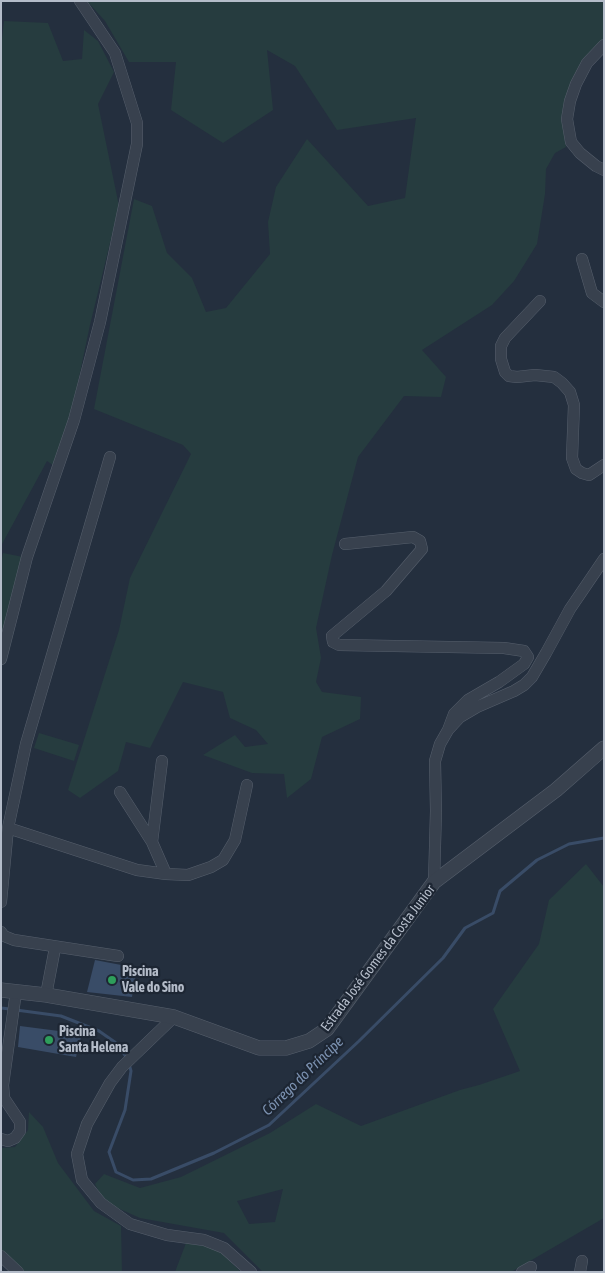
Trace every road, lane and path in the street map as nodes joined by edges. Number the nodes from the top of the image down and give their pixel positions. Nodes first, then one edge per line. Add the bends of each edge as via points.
1 (80, 1) edge
2 (604, 45) edge
3 (604, 170) edge
4 (582, 259) dead end
5 (540, 301) dead end
6 (604, 302) edge
7 (110, 457) dead end
8 (604, 465) edge
9 (345, 544) dead end
10 (604, 559) edge
11 (1, 659) edge
12 (448, 730) junction
13 (604, 748) edge
14 (162, 761) dead end
15 (247, 785) dead end
16 (120, 792) dead end
17 (8, 828) junction
18 (152, 842) junction
19 (166, 874) junction
20 (434, 882) junction
21 (1, 902) edge
22 (1, 932) edge
23 (55, 948) junction
24 (118, 956) dead end
25 (1, 990) edge
26 (46, 995) junction
27 (15, 998) junction
28 (174, 1017) junction
29 (3, 1068) edge
30 (1, 1139) edge
31 (1, 1256) edge
32 (18, 1272) edge
33 (251, 1272) edge

1 - 11 street via 115,53 138,123 137,144 100,322 74,420 27,557
2 - 3 street via 587,63 576,84 567,119 571,142 580,153
4 - 6 street via 592,293
5 - 8 street via 501,346 505,372 517,378 535,374 554,377 562,383 570,392 574,405 572,458 576,469 589,475
7 - 17 street via 26,744
9 - 12 street via 413,537 420,540 422,549 386,591 332,636 333,642 339,645 504,648 524,651 528,657 524,664 499,682 468,700 454,714
10 - 12 street via 570,609 532,677 524,685 460,717
12 - 20 street via 435,761
13 - 20 street, Estrada José Gomes da Costa Junior via 556,790
14 - 18 street
15 - 19 street via 235,840 223,860 188,875
16 - 18 street
17 - 19 street via 137,870
17 - 21 street
18 - 19 street
20 - 28 street, Estrada José Gomes da Costa Junior via 327,1029 309,1041 286,1048 259,1048
22 - 23 street via 14,940
23 - 24 street
23 - 26 street
25 - 27 street, Estrada José Gomes da Costa Junior
26 - 27 street, Estrada José Gomes da Costa Junior
26 - 28 street, Estrada José Gomes da Costa Junior
27 - 29 street
28 - 33 street via 122,1066 110,1083 87,1124 77,1154 82,1180 101,1203 130,1224 167,1235 204,1240 224,1248
29 - 30 street via 4,1098 20,1122 20,1131 8,1141
31 - 32 street

